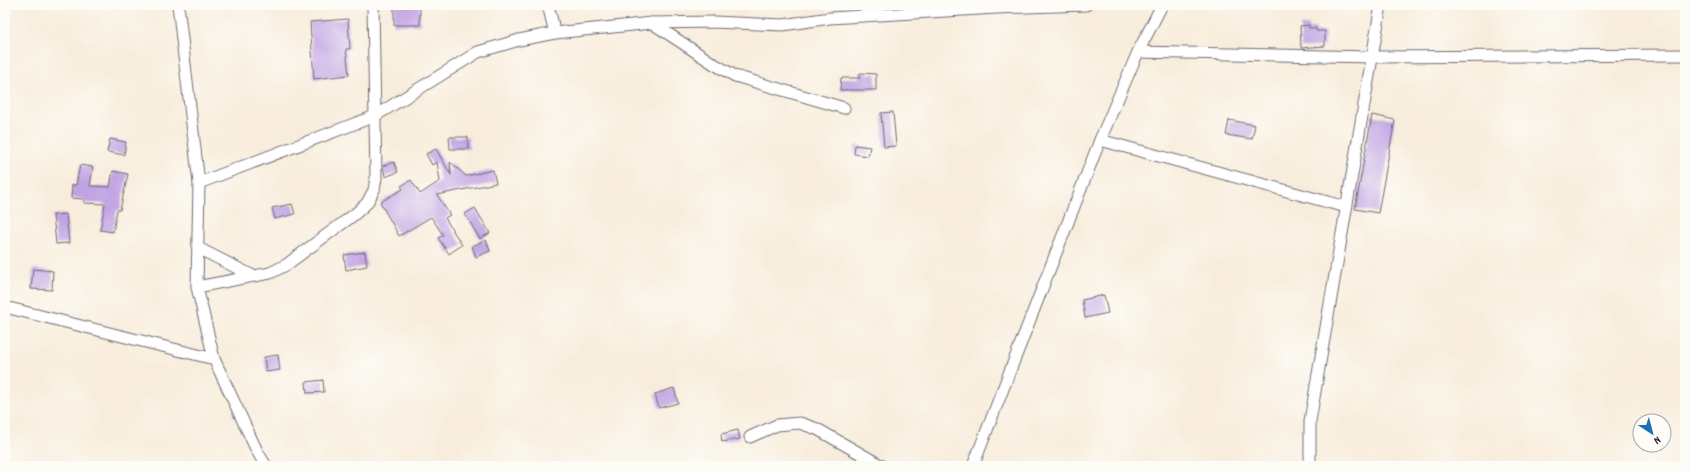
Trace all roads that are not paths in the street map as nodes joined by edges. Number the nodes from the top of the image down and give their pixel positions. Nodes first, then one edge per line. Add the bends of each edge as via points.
1 (178, 5) edge
2 (373, 5) edge
3 (548, 5) edge
4 (1086, 5) edge
5 (1162, 5) edge
6 (1382, 5) edge
7 (652, 23) junction
8 (555, 33) junction
9 (1138, 52) junction
10 (1685, 55) edge
11 (1373, 57) junction
12 (844, 108) dead end
13 (375, 116) junction
14 (1100, 140) junction
15 (200, 182) junction
16 (1346, 207) junction
17 (198, 248) junction
18 (253, 276) junction
19 (197, 287) junction
20 (5, 307) edge
21 (214, 359) junction
22 (750, 437) dead end
23 (266, 466) edge
24 (882, 466) edge
25 (973, 466) edge
26 (1310, 466) edge

1 - 15 street
2 - 13 street
3 - 8 street
4 - 7 street via 830,18 783,25
5 - 9 street
6 - 11 street
7 - 8 street
7 - 12 street via 735,76
8 - 13 street via 478,52
9 - 11 street
9 - 14 street
10 - 11 street
11 - 16 street
13 - 15 street
13 - 18 street via 376,178 374,190 367,203 286,265 270,273
14 - 16 street
14 - 25 street
15 - 17 street
16 - 26 street via 1310,421
17 - 18 street
17 - 19 street
18 - 19 street
19 - 21 street
20 - 21 street
21 - 23 street
22 - 24 street via 777,425 800,423 817,429

